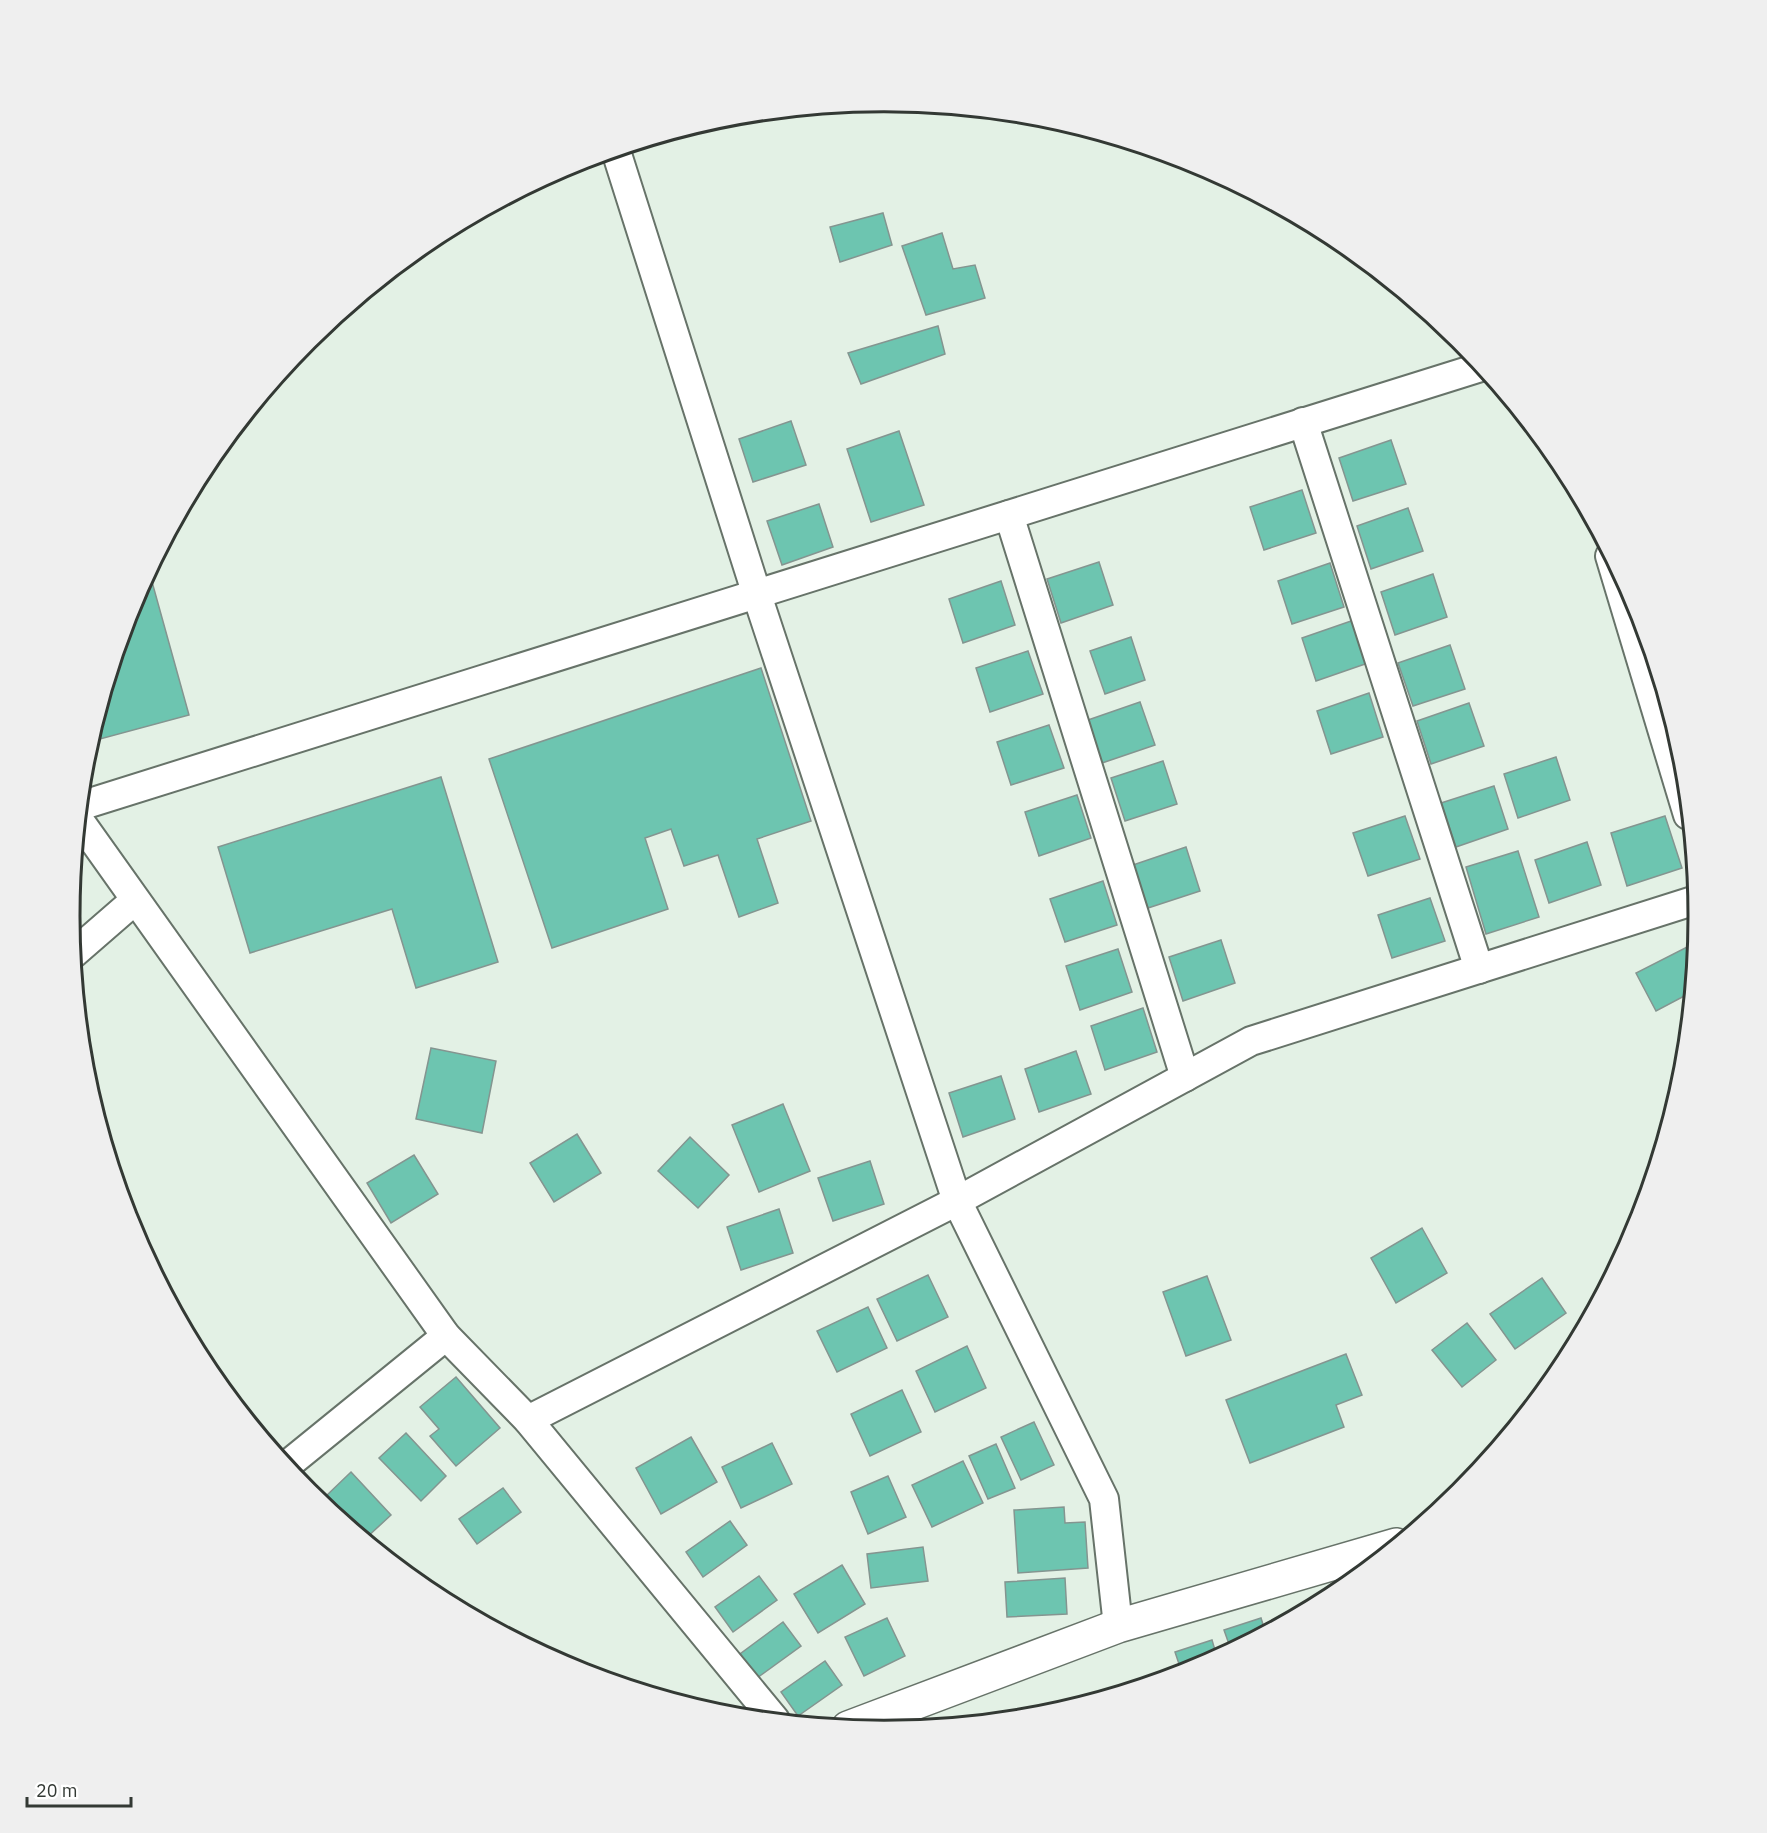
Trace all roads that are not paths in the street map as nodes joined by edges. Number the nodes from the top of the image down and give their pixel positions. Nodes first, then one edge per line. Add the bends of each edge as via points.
1 (618, 158) edge
2 (1472, 370) edge
3 (1303, 422) junction
4 (1009, 515) junction
5 (757, 595) junction
6 (1626, 609) edge
7 (1673, 764) edge
8 (87, 804) edge
9 (84, 829) edge
10 (134, 901) junction
11 (1687, 903) edge
12 (81, 947) edge
13 (1479, 969) junction
14 (1185, 1077) junction
15 (957, 1201) junction
16 (446, 1336) junction
17 (528, 1420) junction
18 (292, 1461) edge
19 (1377, 1550) edge
20 (1118, 1626) junction
21 (770, 1712) edge
22 (870, 1720) edge

1 - 5 street
2 - 3 street
3 - 4 street
3 - 13 street
4 - 5 street
4 - 14 street
5 - 8 street
5 - 15 street
6 - 7 street
9 - 10 street
10 - 12 street
10 - 16 street
11 - 13 street
13 - 14 street via 1251,1041
14 - 15 street
15 - 17 street
15 - 20 street via 1104,1499
16 - 17 street
16 - 18 street
17 - 21 street
19 - 20 street
20 - 22 street

